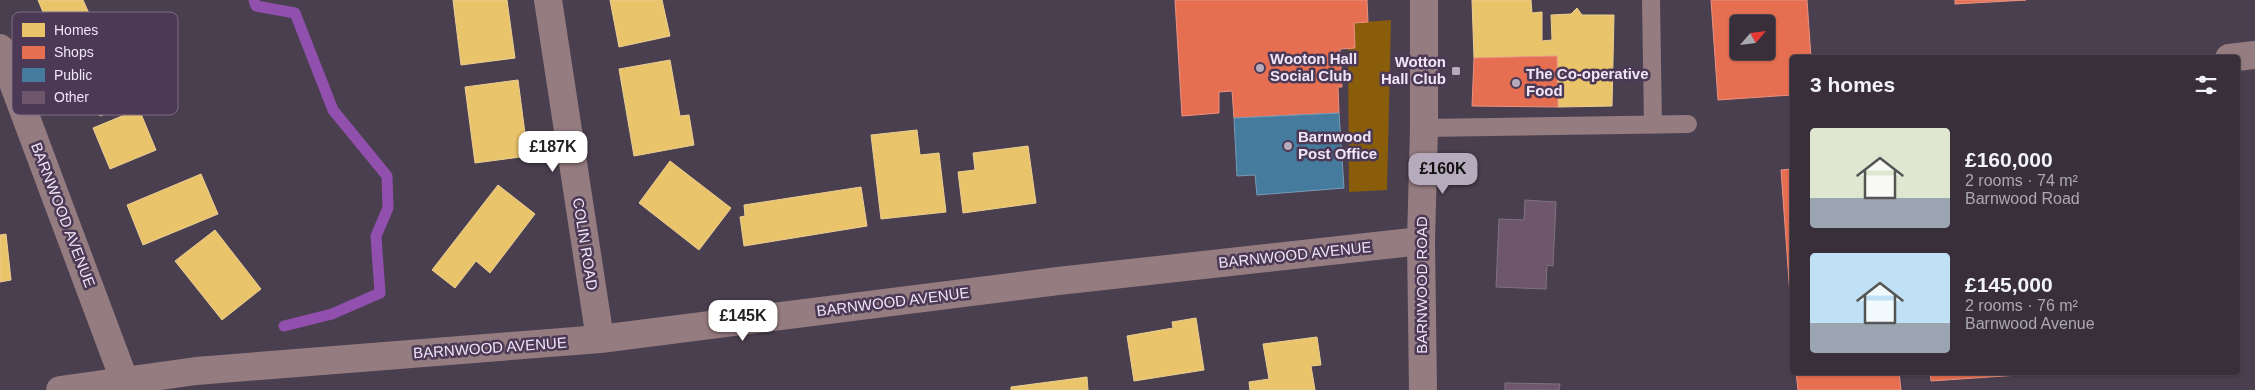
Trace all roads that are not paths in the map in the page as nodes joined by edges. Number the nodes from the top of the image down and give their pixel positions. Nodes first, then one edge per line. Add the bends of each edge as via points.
1 (548, 0) edge
2 (1424, 0) edge
3 (1651, 0) edge
4 (0, 48) edge
5 (2255, 55) edge
6 (2240, 57) edge
7 (12, 80) edge
8 (25, 115) edge
9 (1688, 124) dead end
10 (1653, 125) junction
11 (1424, 128) junction
12 (1421, 241) junction
13 (600, 339) junction
14 (126, 382) junction
15 (60, 390) edge
16 (1423, 390) edge

1 - 13 street, COLIN ROAD
2 - 11 street, BARNWOOD ROAD
3 - 10 lane
4 - 7 street, BARNWOOD AVENUE
5 - 6 street
8 - 14 street, BARNWOOD AVENUE
9 - 10 lane
10 - 11 lane
11 - 12 street, BARNWOOD ROAD
12 - 13 street, BARNWOOD AVENUE via 1058,281
12 - 16 street, BARNWOOD ROAD
13 - 14 street, BARNWOOD AVENUE via 196,371
14 - 15 street, BARNWOOD AVENUE

